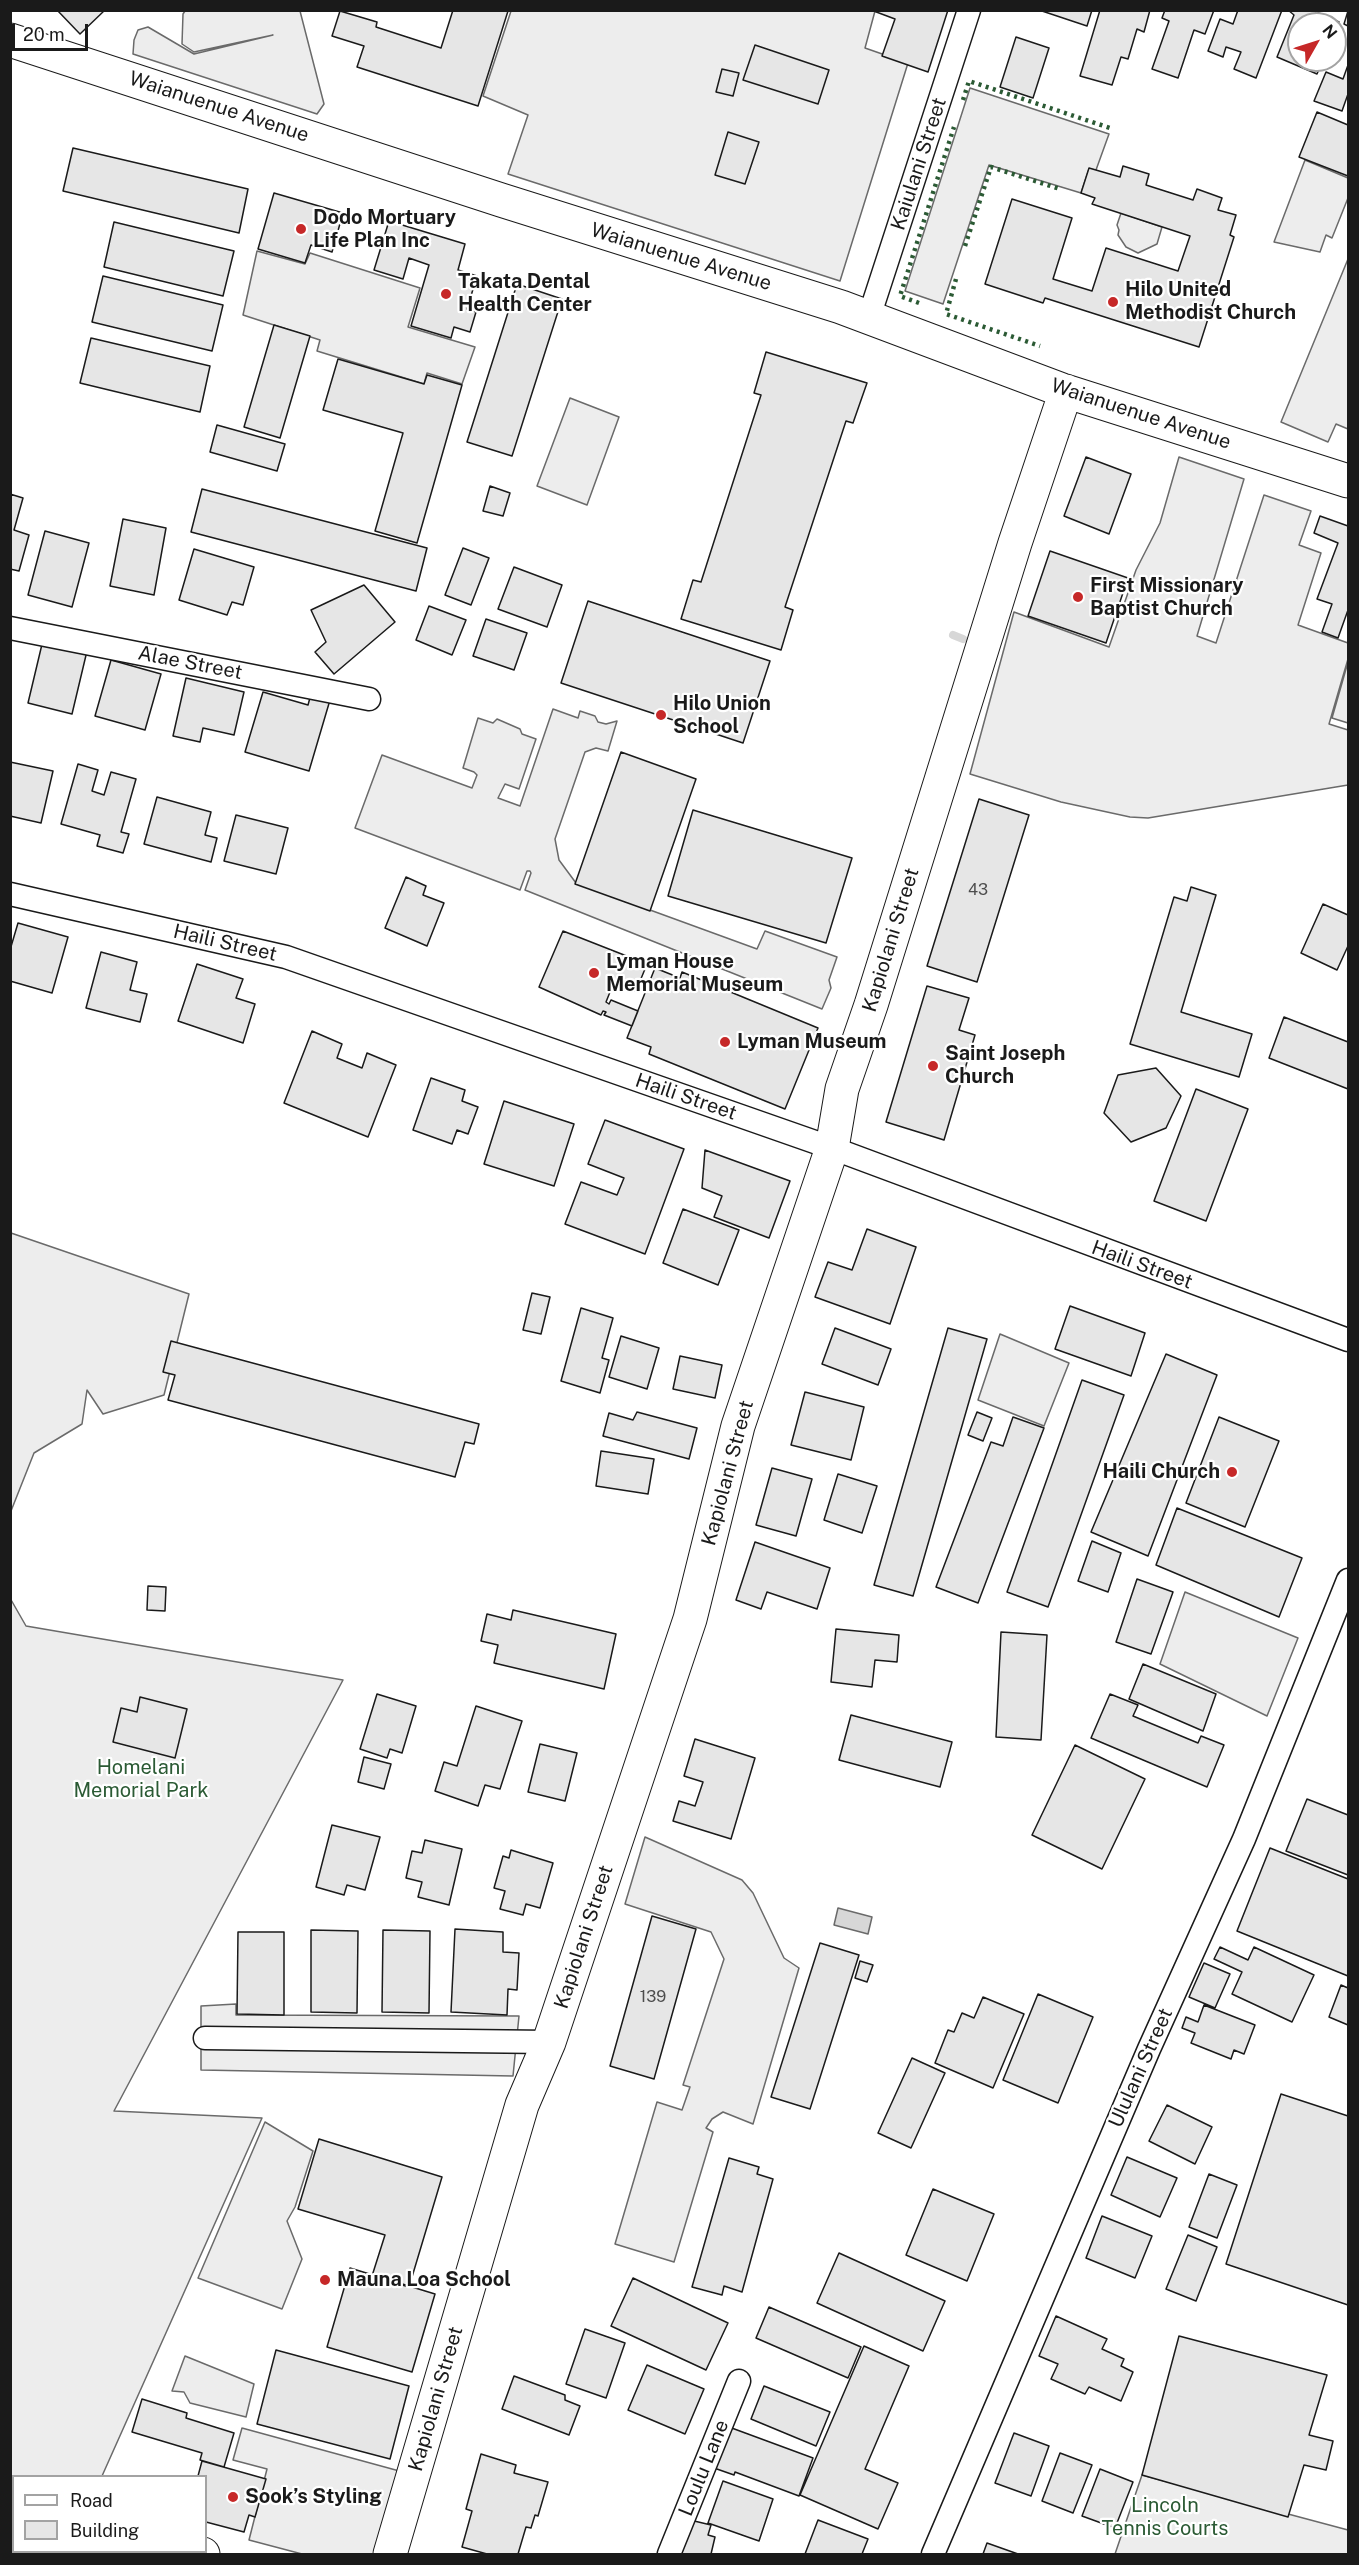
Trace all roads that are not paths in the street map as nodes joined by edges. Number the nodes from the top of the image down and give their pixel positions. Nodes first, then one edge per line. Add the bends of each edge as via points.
1 (969, 10) edge
2 (10, 40) edge
3 (869, 317) junction
4 (1066, 391) junction
5 (1348, 481) edge
6 (10, 628) edge
7 (369, 699) dead end
8 (10, 894) edge
9 (832, 1148) junction
10 (1348, 1340) edge
11 (1348, 1580) edge
12 (205, 2038) dead end
13 (549, 2042) junction
14 (739, 2381) dead end
15 (390, 2554) edge
16 (669, 2554) edge
17 (933, 2554) edge

1 - 3 street, Kaiulani Street
2 - 3 street, Waianuenue Avenue
3 - 4 street, Waianuenue Avenue
4 - 5 street, Waianuenue Avenue
4 - 9 street, Kapiolani Street via 842,1089
6 - 7 street, Alae Street
8 - 9 street, Haili Street via 286,957
9 - 10 street, Haili Street
9 - 13 street, Kapiolani Street via 738,1426 690,1619
11 - 17 street, Ululani Street via 1244,1839 1149,2049
12 - 13 street
13 - 15 street, Kapiolani Street via 522,2105
14 - 16 street, Loulu Lane

